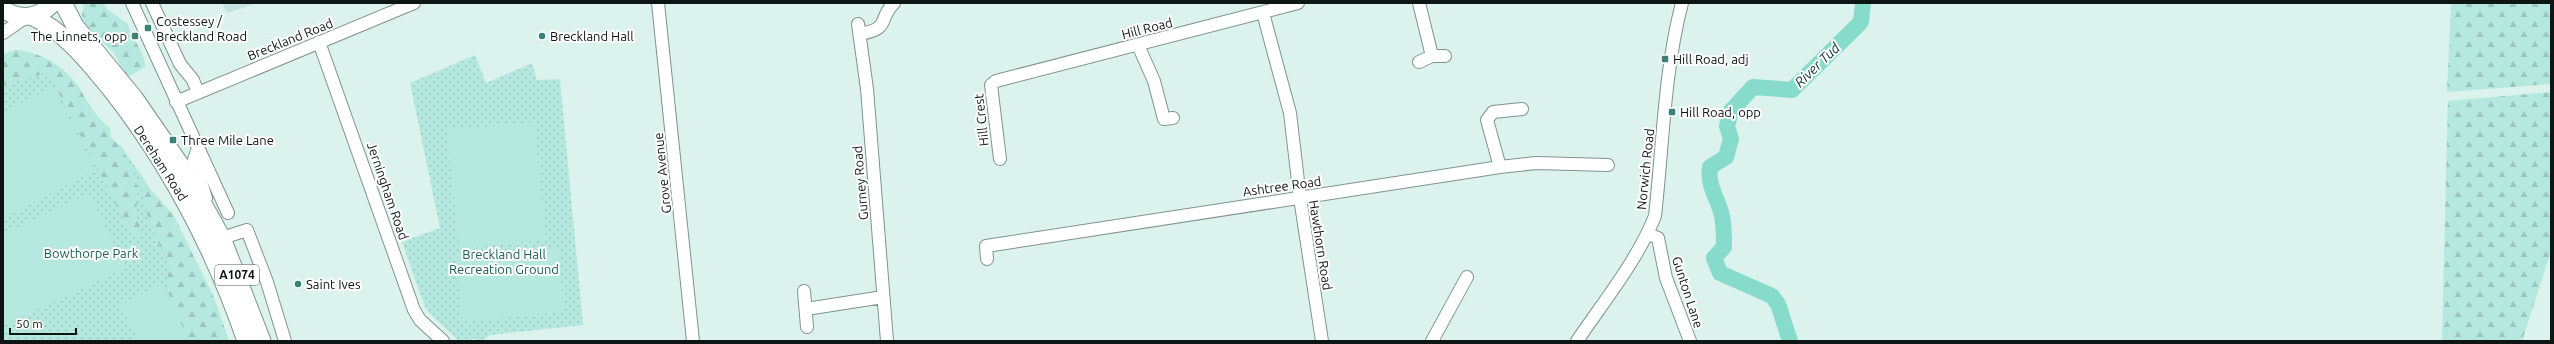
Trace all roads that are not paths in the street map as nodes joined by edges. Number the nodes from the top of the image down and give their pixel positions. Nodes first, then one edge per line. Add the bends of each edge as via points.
1 (53, 3) edge
2 (63, 3) edge
3 (132, 3) edge
4 (152, 3) edge
5 (414, 3) edge
6 (658, 3) edge
7 (894, 3) edge
8 (1298, 3) edge
9 (1419, 3) edge
10 (1682, 3) edge
11 (3, 9) edge
12 (1263, 13) junction
13 (28, 16) junction
14 (3, 33) edge
15 (319, 42) junction
16 (1138, 45) junction
17 (1432, 56) junction
18 (1445, 56) dead end
19 (1419, 62) dead end
20 (991, 85) joint
21 (198, 93) junction
22 (176, 102) junction
23 (1522, 109) dead end
24 (1173, 118) dead end
25 (198, 148) junction
26 (996, 155) dead end
27 (204, 160) junction
28 (1600, 161) dead end
29 (1500, 167) junction
30 (188, 178) junction
31 (1300, 198) junction
32 (208, 212) junction
33 (228, 213) dead end
34 (200, 228) junction
35 (1648, 234) junction
36 (222, 238) junction
37 (987, 259) dead end
38 (1467, 278) dead end
39 (804, 291) dead end
40 (883, 296) junction
41 (806, 309) junction
42 (808, 327) dead end
43 (246, 341) edge
44 (262, 341) edge
45 (285, 341) edge
46 (443, 341) edge
47 (693, 341) edge
48 (887, 341) edge
49 (1322, 341) edge
50 (1432, 341) edge
51 (1577, 341) edge
52 (1690, 341) edge

1 - 13 highway via 47,9
2 - 30 highway, Dereham Road / A1074 via 75,26 135,98
3 - 22 street
4 - 21 street via 180,64 193,80
5 - 15 street, Breckland Road
6 - 47 street, Grove Avenue
7 - 40 street, Gurney Road via 881,27 876,31 859,29 868,105
8 - 12 street, Hill Road
9 - 17 street
10 - 35 street, Norwich Road via 1671,60 1655,216
11 - 13 highway, Dereham Road via 13,14
12 - 16 street, Hill Road
12 - 31 street, Hawthorn Road via 1290,113
13 - 14 street
13 - 34 highway, Dereham Road / A1074 via 40,20 70,42 102,78 152,146
15 - 21 street, Breckland Road
15 - 46 street, Jerningham Road via 414,310 420,320
16 - 20 street, Hill Road via 1002,74
16 - 24 street via 1154,81 1164,120
17 - 18 street
17 - 19 street
20 - 26 street, Hill Crest
21 - 22 street, Breckland Road
22 - 25 street
23 - 29 street via 1493,112 1487,120
25 - 27 street
25 - 30 street, Dereham Road
27 - 32 street, Dereham Road via 201,182
27 - 33 street via 226,195
28 - 29 street, Ashtree Road
29 - 31 street, Ashtree Road
30 - 32 highway, Dereham Road / A1074
30 - 34 highway, A1074 via 186,186 201,214
31 - 37 street, Ashtree Road via 986,246
31 - 49 street, Hawthorn Road
32 - 36 highway, Dereham Road / A1074
34 - 43 highway, Dereham Road / A1074 via 225,283
35 - 51 street, Norwich Road
35 - 52 street, Gunton Lane via 1658,238 1666,278
36 - 44 highway, Dereham Road / A1074
36 - 45 street via 247,230 267,282
38 - 50 street
39 - 41 street
40 - 41 street
40 - 48 street, Gurney Road
41 - 42 street

